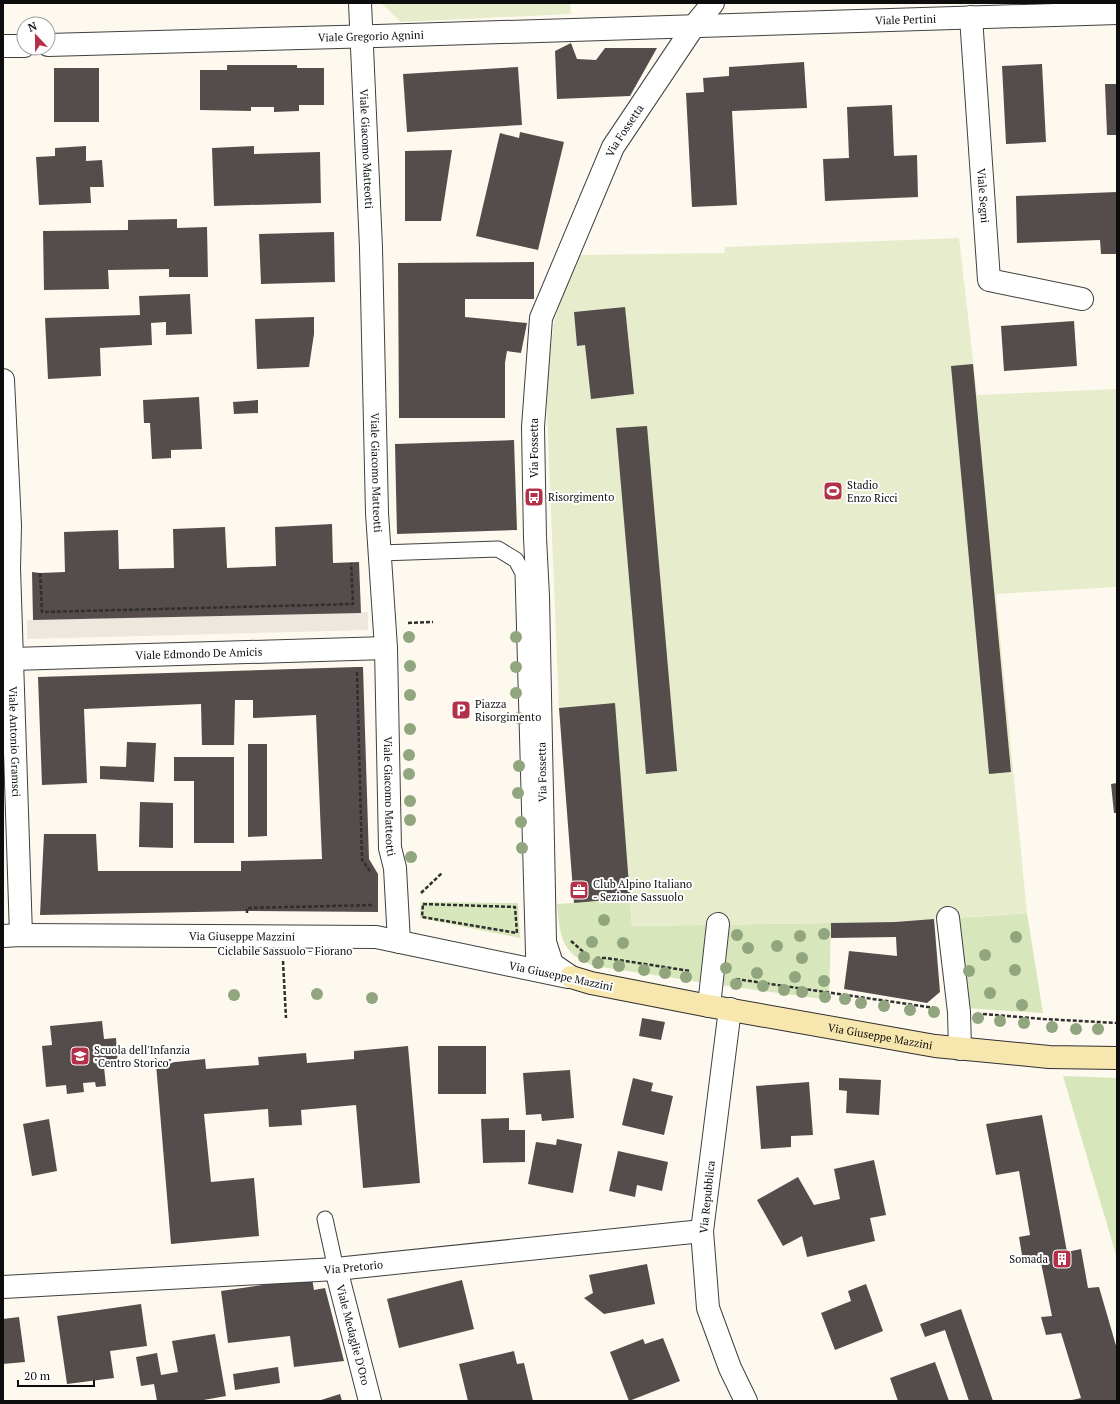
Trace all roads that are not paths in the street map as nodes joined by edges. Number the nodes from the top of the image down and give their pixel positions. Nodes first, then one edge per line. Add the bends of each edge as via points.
1 (360, 3) edge
2 (714, 3) edge
3 (1117, 13) edge
4 (971, 17) junction
5 (694, 26) junction
6 (361, 37) junction
7 (56, 45) edge
8 (3, 46) edge
9 (16, 46) edge
10 (1082, 299) dead end
11 (3, 380) edge
12 (380, 553) junction
13 (386, 648) junction
14 (12, 659) junction
15 (948, 918) dead end
16 (718, 924) dead end
17 (12, 935) edge
18 (399, 942) junction
19 (534, 970) junction
20 (571, 977) junction
21 (720, 1008) junction
22 (960, 1049) junction
23 (1117, 1058) edge
24 (325, 1219) dead end
25 (702, 1230) junction
26 (336, 1269) junction
27 (3, 1287) edge
28 (370, 1401) edge
29 (746, 1401) edge

1 - 6 street, Viale Giacomo Matteotti
2 - 5 street, Via Fossetta
3 - 4 street, Viale Pertini
4 - 5 street, Viale Pertini
4 - 10 street, Viale Segni via 989,280
5 - 6 street, Viale Gregorio Agnini
5 - 20 street, Via Fossetta via 613,148 541,318 533,427 545,942 552,964
6 - 7 street, Viale Gregorio Agnini
6 - 12 street, Viale Giacomo Matteotti via 371,248
8 - 9 street
11 - 14 street, Viale Antonio Gramsci via 10,525
12 - 13 street, Viale Giacomo Matteotti
12 - 19 lane via 498,549 516,560 523,573
13 - 14 street, Viale Edmondo De Amicis
13 - 18 street, Viale Giacomo Matteotti via 390,848 395,868
14 - 17 street, Viale Antonio Gramsci
15 - 22 street via 959,1012
16 - 21 street, Via Repubblica via 713,975
17 - 18 street, Via Giuseppe Mazzini via 376,937
18 - 19 street, Via Giuseppe Mazzini
19 - 20 street, Via Giuseppe Mazzini
20 - 21 street, Via Giuseppe Mazzini
21 - 22 street, Via Giuseppe Mazzini
21 - 25 street, Via Repubblica
22 - 23 street, Via Giuseppe Mazzini via 1049,1057
24 - 26 lane
25 - 26 street, Via Pretorio
25 - 29 street, Via Repubblica via 708,1308 730,1368
26 - 27 street, Via Pretorio
26 - 28 street, Viale Medaglie D'Oro

